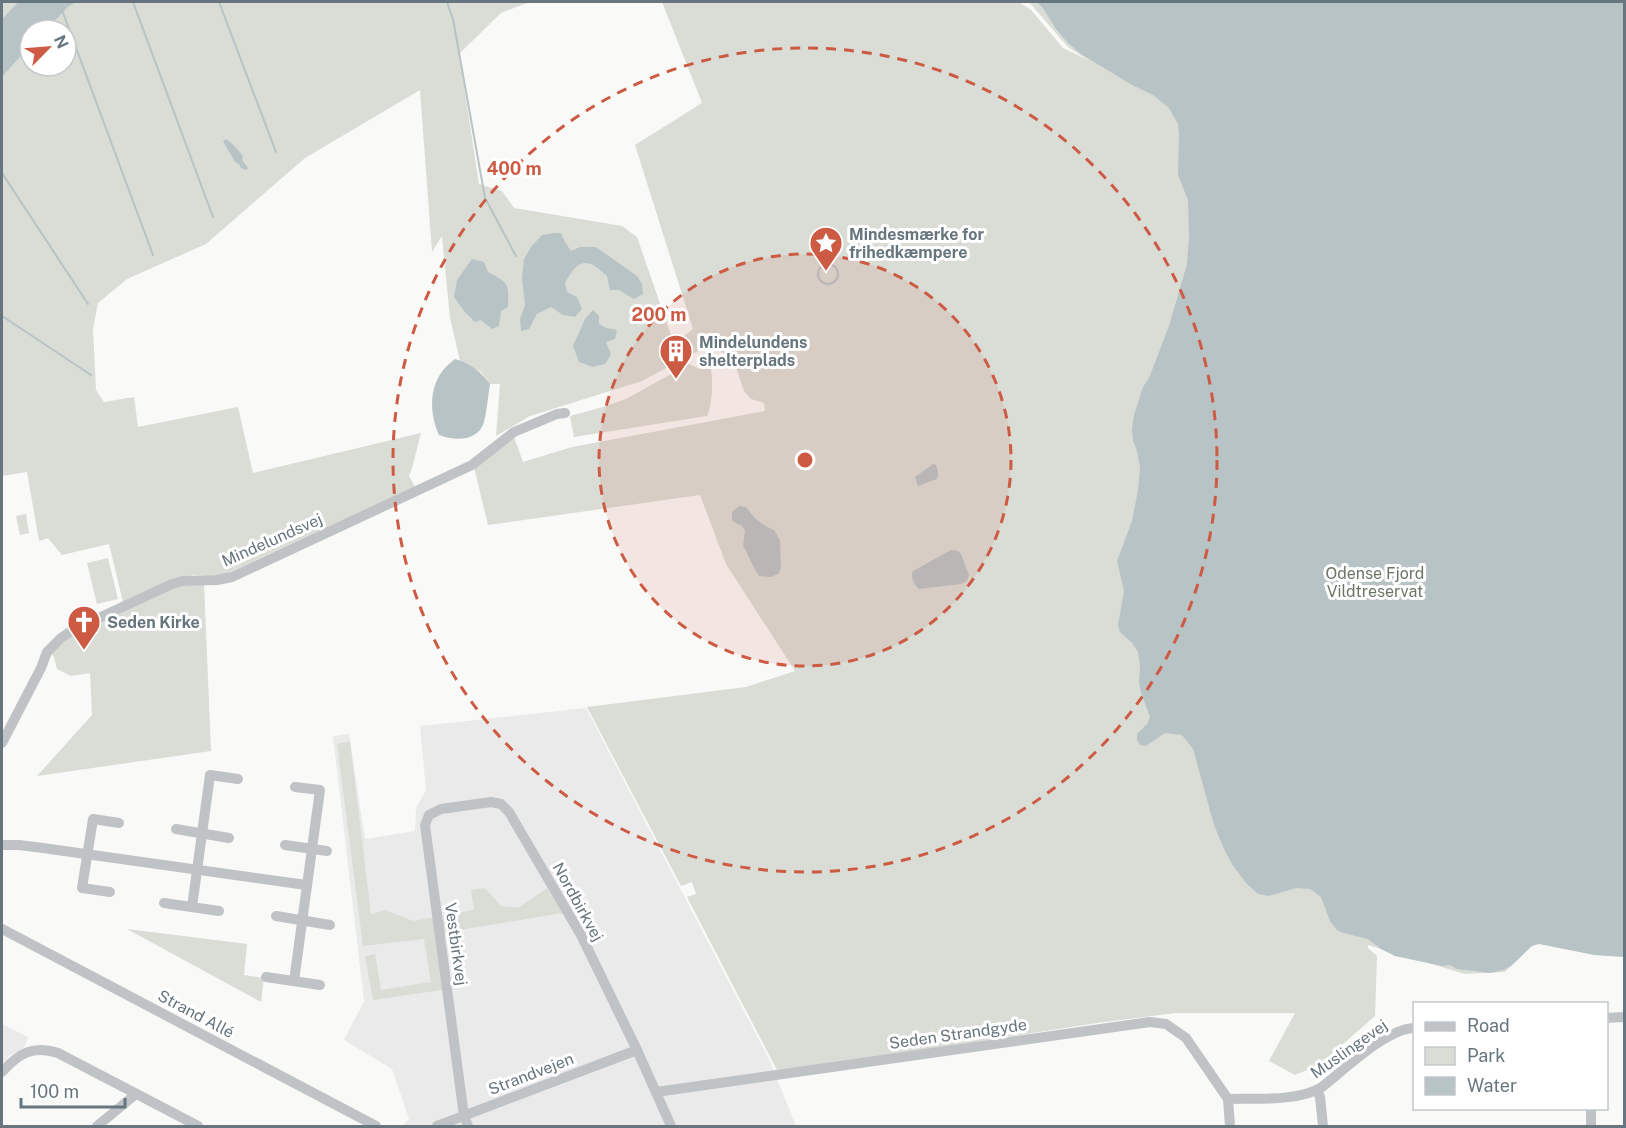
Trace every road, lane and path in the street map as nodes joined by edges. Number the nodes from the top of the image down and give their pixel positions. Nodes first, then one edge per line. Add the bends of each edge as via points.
1 (565, 413) dead end
2 (2, 743) edge
3 (238, 779) dead end
4 (295, 787) dead end
5 (466, 805) joint
6 (119, 823) dead end
7 (176, 830) dead end
8 (202, 834) junction
9 (229, 838) dead end
10 (2, 845) edge
11 (285, 845) dead end
12 (311, 849) junction
13 (327, 852) dead end
14 (87, 854) junction
15 (197, 870) junction
16 (306, 885) junction
17 (110, 892) dead end
18 (164, 903) dead end
19 (192, 907) junction
20 (219, 911) dead end
21 (276, 916) dead end
22 (302, 921) junction
23 (330, 925) dead end
24 (2, 929) edge
25 (266, 977) dead end
26 (294, 981) junction
27 (320, 986) dead end
28 (1624, 1017) edge
29 (1608, 1018) edge
30 (1413, 1028) edge
31 (637, 1050) junction
32 (2, 1072) edge
33 (1317, 1090) junction
34 (656, 1092) junction
35 (136, 1094) junction
36 (1228, 1099) junction
37 (1591, 1110) edge
38 (466, 1121) edge
39 (97, 1126) edge
40 (198, 1126) edge
41 (376, 1126) edge
42 (436, 1126) edge
43 (671, 1126) edge
44 (1230, 1126) edge
45 (1323, 1126) edge
46 (1591, 1126) edge

1 - 2 street, Mindelundsvej via 514,432 472,465 232,576 172,584 73,630 47,652
3 - 8 street via 210,775
4 - 12 street via 320,790
5 - 31 street, Nordbirkvej via 491,802 501,804 509,812 581,934
5 - 38 street, Vestbirkvej via 441,809 429,815 425,825
6 - 14 street via 93,819
7 - 8 street
8 - 9 street
8 - 15 street
10 - 14 street
11 - 12 street
12 - 13 street
12 - 16 street
14 - 15 street
14 - 17 street via 82,888
15 - 16 street
15 - 19 street
16 - 22 street
18 - 19 street
19 - 20 street
21 - 22 street
22 - 23 street
22 - 26 street
24 - 41 street, Strand Allé
25 - 26 street
26 - 27 street
28 - 29 street
30 - 33 street, Muslingevej via 1382,1040
31 - 34 street, Nordbirkvej
31 - 38 street, Strandvejen
32 - 35 street via 23,1053 46,1049
33 - 36 street, Muslingevej via 1296,1096
33 - 45 street
34 - 36 street, Seden Strandgyde via 1150,1022 1166,1024 1186,1038
34 - 43 street, Nordbirkvej
35 - 39 street
35 - 40 street
36 - 44 street
37 - 46 street
38 - 42 street, Strandvejen

